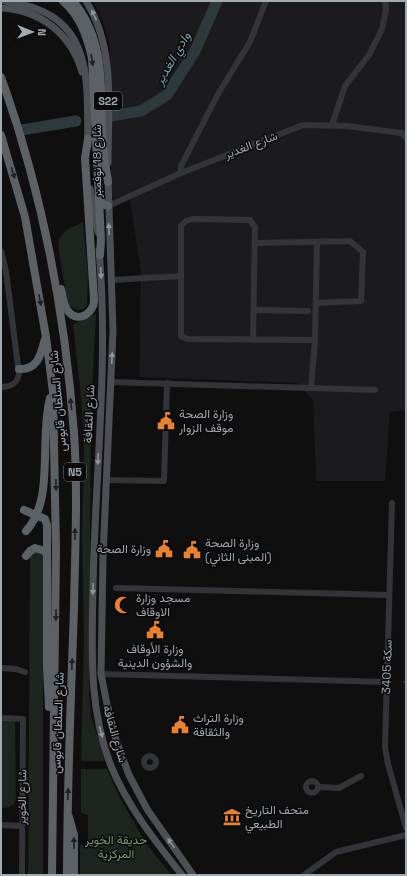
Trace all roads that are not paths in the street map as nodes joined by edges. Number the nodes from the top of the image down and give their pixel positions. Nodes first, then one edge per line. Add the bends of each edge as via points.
1 (5, 1) edge
2 (63, 1) edge
3 (73, 1) edge
4 (86, 1) edge
5 (266, 1) edge
6 (385, 1) edge
7 (1, 8) edge
8 (1, 77) edge
9 (87, 103) junction
10 (332, 125) junction
11 (1, 135) edge
12 (404, 136) edge
13 (88, 139) junction
14 (3, 144) edge
15 (96, 171) junction
16 (181, 173) junction
17 (108, 182) junction
18 (108, 206) junction
19 (256, 243) junction
20 (317, 243) junction
21 (1, 251) edge
22 (100, 255) junction
23 (181, 276) junction
24 (54, 278) junction
25 (112, 280) junction
26 (316, 303) junction
27 (254, 310) junction
28 (308, 310) dead end
29 (46, 337) junction
30 (253, 340) junction
31 (315, 340) junction
32 (19, 369) junction
33 (111, 382) junction
34 (167, 383) junction
35 (1, 387) edge
36 (311, 388) junction
37 (375, 390) dead end
38 (53, 392) junction
39 (106, 480) junction
40 (392, 503) dead end
41 (24, 510) dead end
42 (37, 514) junction
43 (26, 531) dead end
44 (26, 556) dead end
45 (48, 560) junction
46 (116, 588) dead end
47 (390, 595) junction
48 (93, 606) junction
49 (1, 668) edge
50 (25, 672) dead end
51 (101, 674) junction
52 (386, 682) junction
53 (95, 707) junction
54 (1, 718) edge
55 (53, 773) junction
56 (361, 776) dead end
57 (319, 787) dead end
58 (67, 812) junction
59 (1, 825) edge
60 (22, 826) junction
61 (406, 828) edge
62 (406, 835) edge
63 (22, 875) edge
64 (52, 875) edge
65 (67, 875) edge
66 (74, 875) edge
67 (182, 875) edge
68 (193, 875) edge
69 (304, 875) edge

1 - 9 main road, شارع الثقافة via 45,12 70,34 79,48 84,64
2 -> 15 highway via 87,35 91,52
3 - 17 highway via 90,29 99,57 103,150
17 -> 4 main road, شارع 18 نوفمبر / S22 via 107,61 101,32
5 - 16 street via 250,42 218,94 181,166
6 - 10 street via 382,28 369,55 345,86
7 - 9 main road via 32,14 46,21 63,36 81,68
8 - 24 highway, شارع السلطان قابوس / N5 via 36,190
9 - 13 main road, شارع الثقافة
10 - 12 street, شارع الغدير
10 - 16 street, شارع الغدير via 303,125
11 - 14 highway, شارع السلطان قابوس / N5
13 - 22 main road, شارع الثقافة via 89,181
13 - 24 highway via 85,158 94,302 91,311 79,317 69,312 60,286
14 -> 29 highway, شارع السلطان قابوس / N5 via 26,218
15 - 18 highway via 99,176 101,201
15 - 22 highway
16 - 18 street, شارع الغدير
17 - 18 main road, شارع 18 نوفمبر / S22
25 -> 18 main road, شارع الثقافة
19 - 20 street
19 - 23 street via 255,227 250,220 186,221 181,226
19 - 27 street
20 - 26 street
20 - 26 street via 350,241 363,252 361,301
21 - 32 street
22 -> 48 main road, شارع الثقافة via 102,368
23 - 25 street
23 - 30 street via 181,336 186,339
58 -> 24 highway, شارع السلطان قابوس / N5 via 76,468 63,330
33 -> 25 main road, شارع الثقافة
26 - 31 street
27 - 28 street
27 - 30 street
29 - 32 highway via 35,364 28,369
29 - 38 highway, شارع السلطان قابوس / N5
30 - 31 street
31 - 36 street
32 - 35 street via 17,381 8,387
33 - 34 street
33 - 39 main road, شارع الثقافة
34 - 36 street
34 - 39 street via 164,482
36 - 37 street
38 - 42 highway via 46,416 43,491
38 -> 55 highway, شارع السلطان قابوس / N5 via 56,527
39 - 51 main road, شارع الثقافة
40 - 47 street, سكة 3405
41 - 42 highway
42 - 43 highway
42 - 45 highway via 45,519 47,525
44 - 45 highway via 36,548 41,548
45 - 55 highway via 47,667
46 - 47 street
47 - 52 street, سكة 3405
48 - 51 main road via 95,670
48 - 53 main road, شارع الثقافة via 92,674
49 - 50 street
51 - 52 street
51 - 53 main road via 96,680
68 -> 51 main road, شارع الثقافة via 147,808 129,776 112,729
52 - 61 street, سكة 3405 via 385,748
53 -> 67 main road, شارع الثقافة via 107,754 125,793 147,830
54 - 60 street, شارع الخوير via 23,718
55 - 64 highway, شارع السلطان قابوس / N5
56 - 57 street via 339,788
58 - 65 highway, شارع السلطان قابوس / N5
66 -> 58 highway via 74,835
59 - 60 street
60 - 63 street, شارع الخوير
62 - 69 street via 336,852

